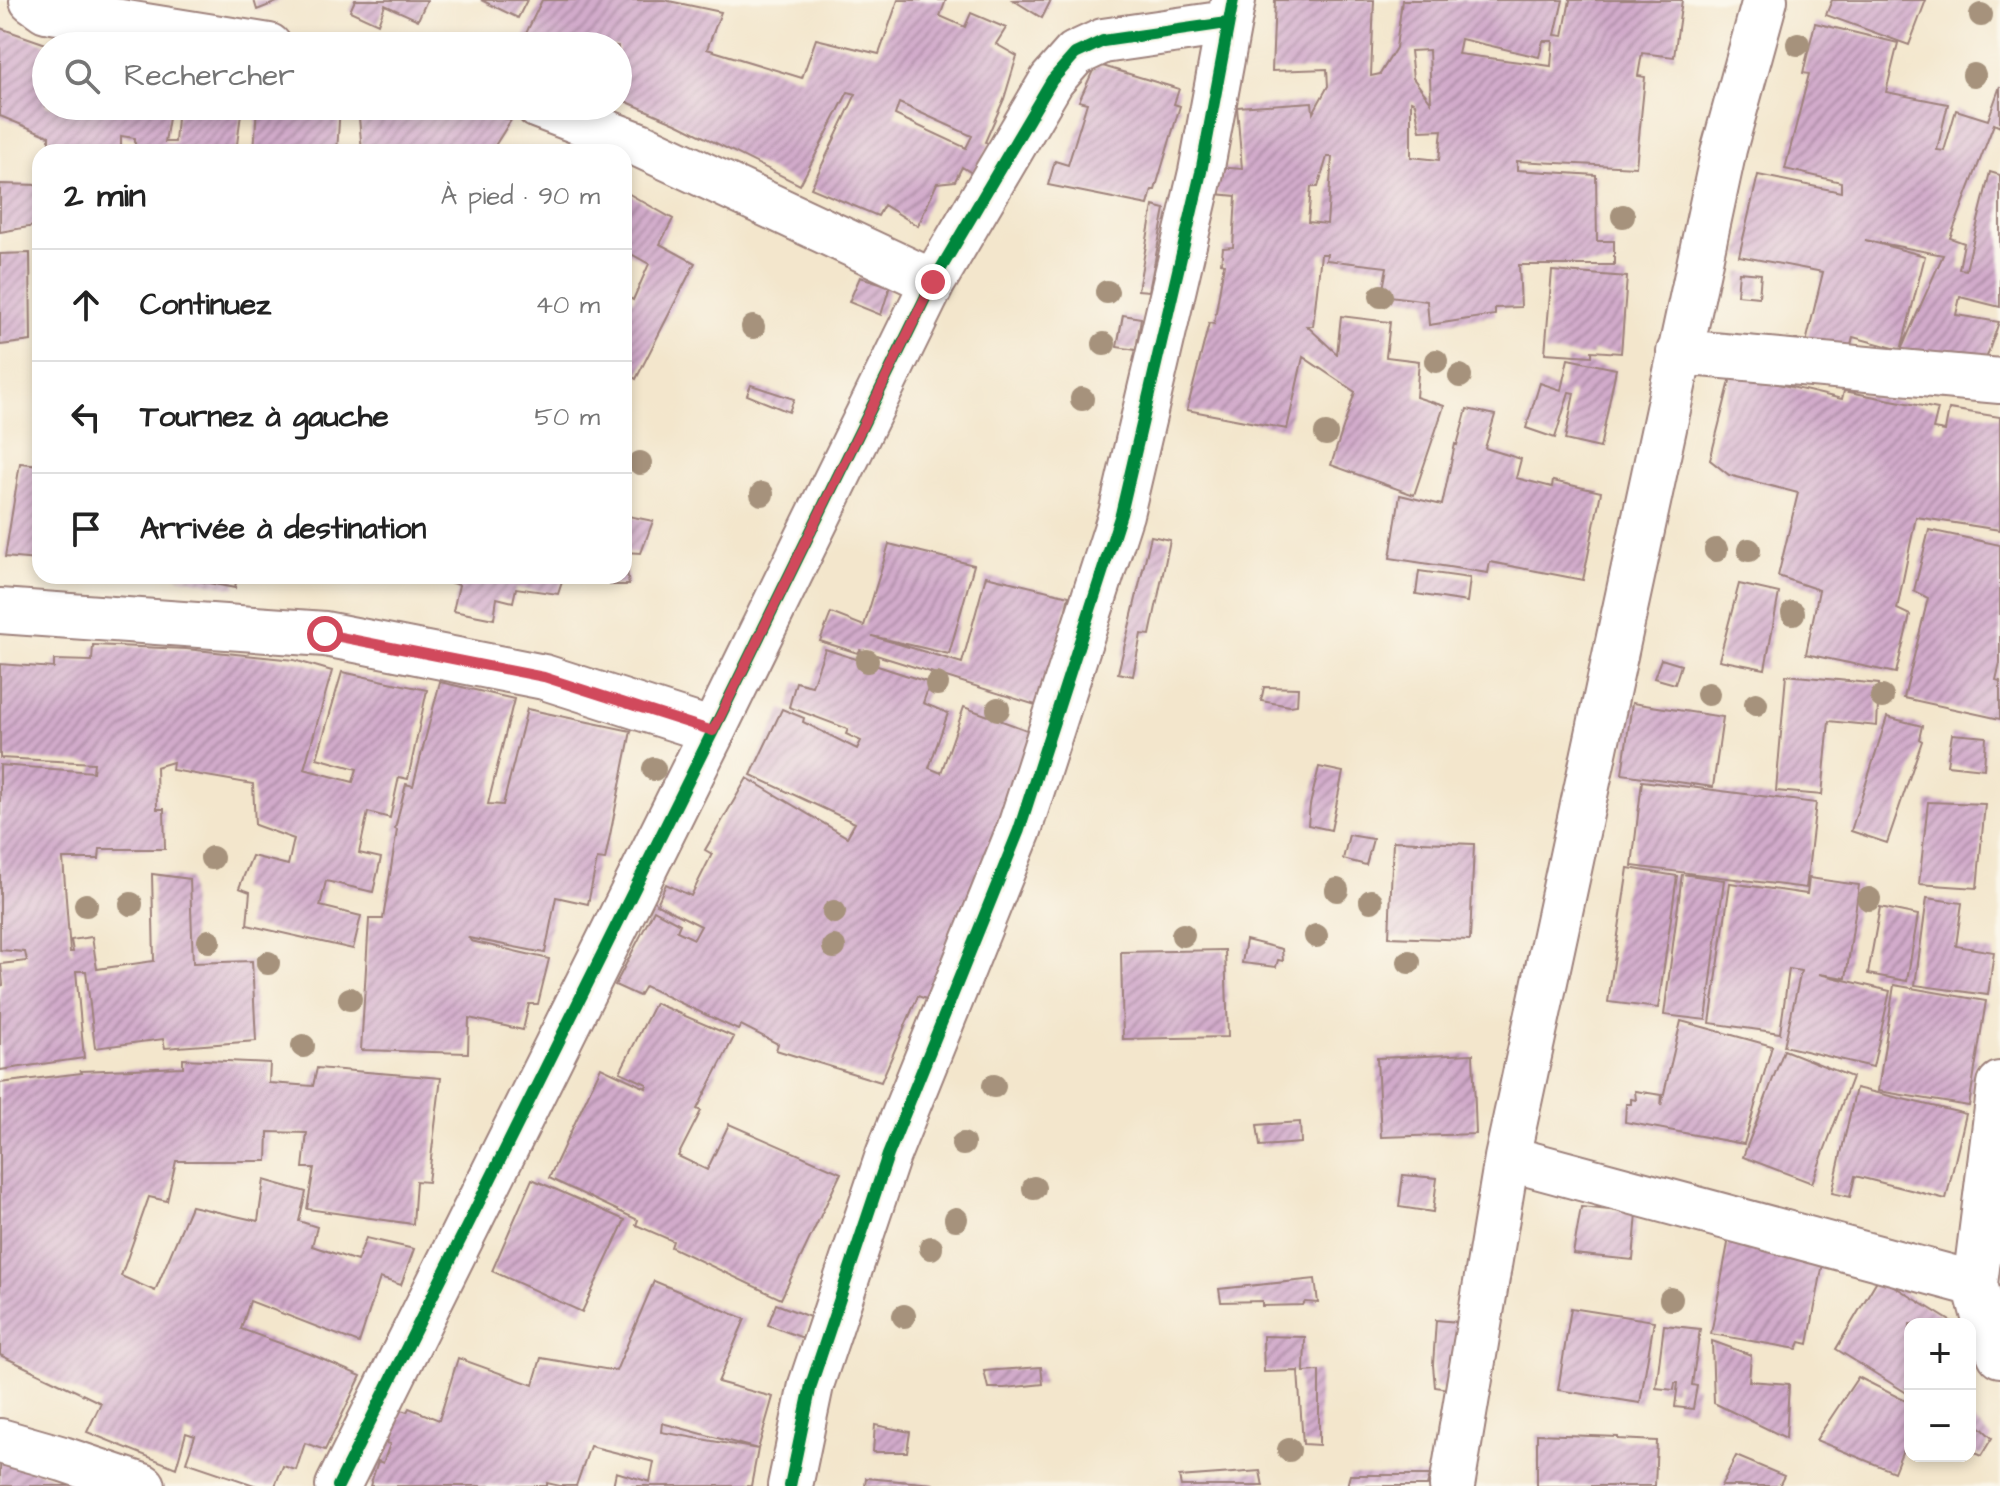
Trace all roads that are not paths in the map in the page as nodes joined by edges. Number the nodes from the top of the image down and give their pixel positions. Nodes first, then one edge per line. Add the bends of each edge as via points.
1 (32, 0) edge
2 (1765, 0) edge
3 (1230, 11) edge
4 (182, 32) edge
5 (575, 120) edge
6 (933, 282) junction
7 (1679, 352) junction
8 (2000, 381) edge
9 (0, 611) edge
10 (713, 731) junction
11 (2000, 1084) edge
12 (1507, 1158) junction
13 (1990, 1317) edge
14 (0, 1441) edge
15 (143, 1486) edge
16 (338, 1486) edge
17 (790, 1486) edge
18 (1452, 1486) edge

1 - 4 street via 46,10
2 - 7 street via 1724,149
3 - 6 street via 1103,41 1075,54 1052,80
3 - 17 street via 1201,172 1121,514 1019,830 888,1155 811,1385
5 - 6 street via 640,145
6 - 10 street
7 - 8 street
7 - 12 street
9 - 10 street via 325,634 544,677
10 - 16 street
11 - 13 street
12 - 13 street
12 - 18 street
14 - 15 street

